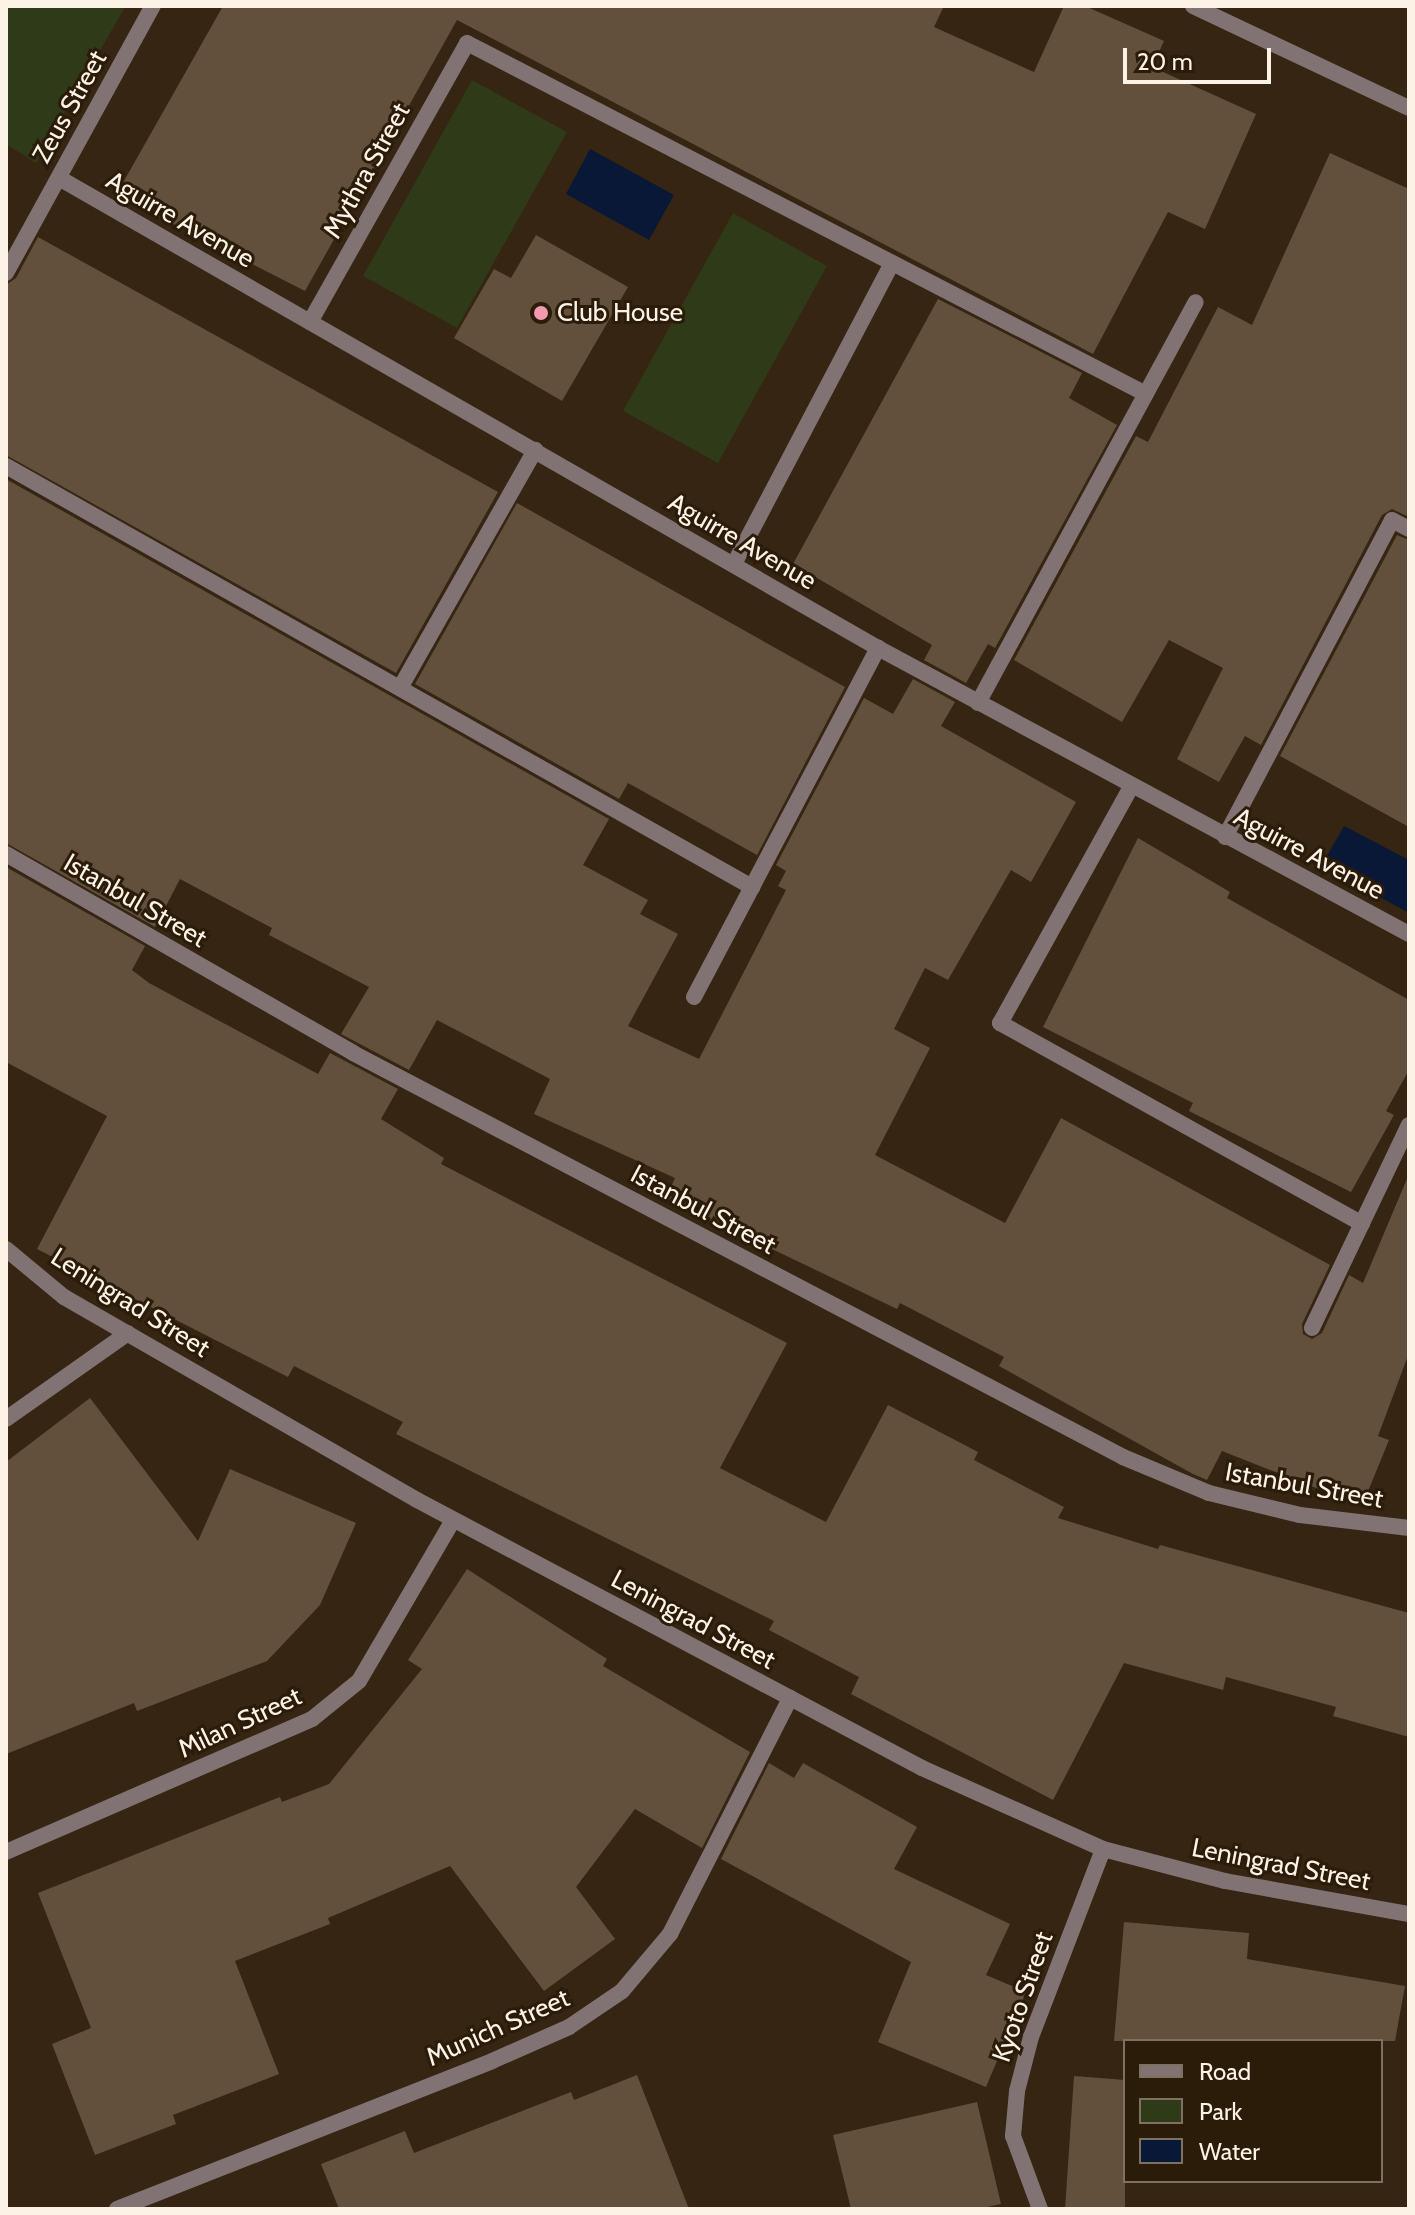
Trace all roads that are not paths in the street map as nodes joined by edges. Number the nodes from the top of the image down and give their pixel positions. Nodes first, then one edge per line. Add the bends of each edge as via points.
1 (151, 6) edge
2 (1193, 6) edge
3 (1409, 108) edge
4 (59, 178) junction
5 (892, 263) junction
6 (6, 273) edge
7 (1196, 302) dead end
8 (310, 322) junction
9 (1146, 394) junction
10 (535, 450) junction
11 (6, 466) edge
12 (1409, 529) edge
13 (734, 564) junction
14 (878, 648) junction
15 (400, 688) junction
16 (978, 703) junction
17 (1131, 787) junction
18 (1225, 837) junction
19 (6, 854) edge
20 (752, 887) junction
21 (1409, 934) edge
22 (694, 997) dead end
23 (1409, 1125) edge
24 (1362, 1224) junction
25 (6, 1249) edge
26 (1312, 1328) dead end
27 (128, 1333) junction
28 (6, 1419) edge
29 (453, 1520) junction
30 (1409, 1528) edge
31 (790, 1698) junction
32 (1103, 1849) junction
33 (6, 1852) edge
34 (1409, 1914) edge
35 (117, 2209) edge
36 (1040, 2209) edge

1 - 4 street, Zeus Street
2 - 3 street
4 - 6 street, Zeus Street
4 - 8 street, Aguirre Avenue
5 - 8 street, Mythra Street via 467,43
5 - 9 street
5 - 13 street
7 - 9 street
8 - 10 street, Aguirre Avenue
9 - 16 street
10 - 13 street, Aguirre Avenue
10 - 15 street
11 - 15 street
12 - 18 street via 1392,520
13 - 14 street, Aguirre Avenue
14 - 16 street, Aguirre Avenue
14 - 20 street
15 - 20 street
16 - 17 street, Aguirre Avenue
17 - 18 street, Aguirre Avenue
17 - 24 street via 1000,1023
18 - 21 street, Aguirre Avenue
19 - 30 street, Istanbul Street via 353,1053 1123,1457 1209,1493 1300,1515
20 - 22 street
23 - 24 street
24 - 26 street
25 - 27 street, Leningrad Street via 64,1297
27 - 28 street
27 - 29 street, Leningrad Street
29 - 31 street, Leningrad Street
29 - 33 street, Milan Street via 359,1681 312,1719
31 - 32 street, Leningrad Street via 922,1768
31 - 35 street, Munich Street via 670,1934 622,1991 569,2027 505,2055
32 - 34 street, Leningrad Street via 1225,1881
32 - 36 street, Kyoto Street via 1031,2037 1017,2091 1013,2136

